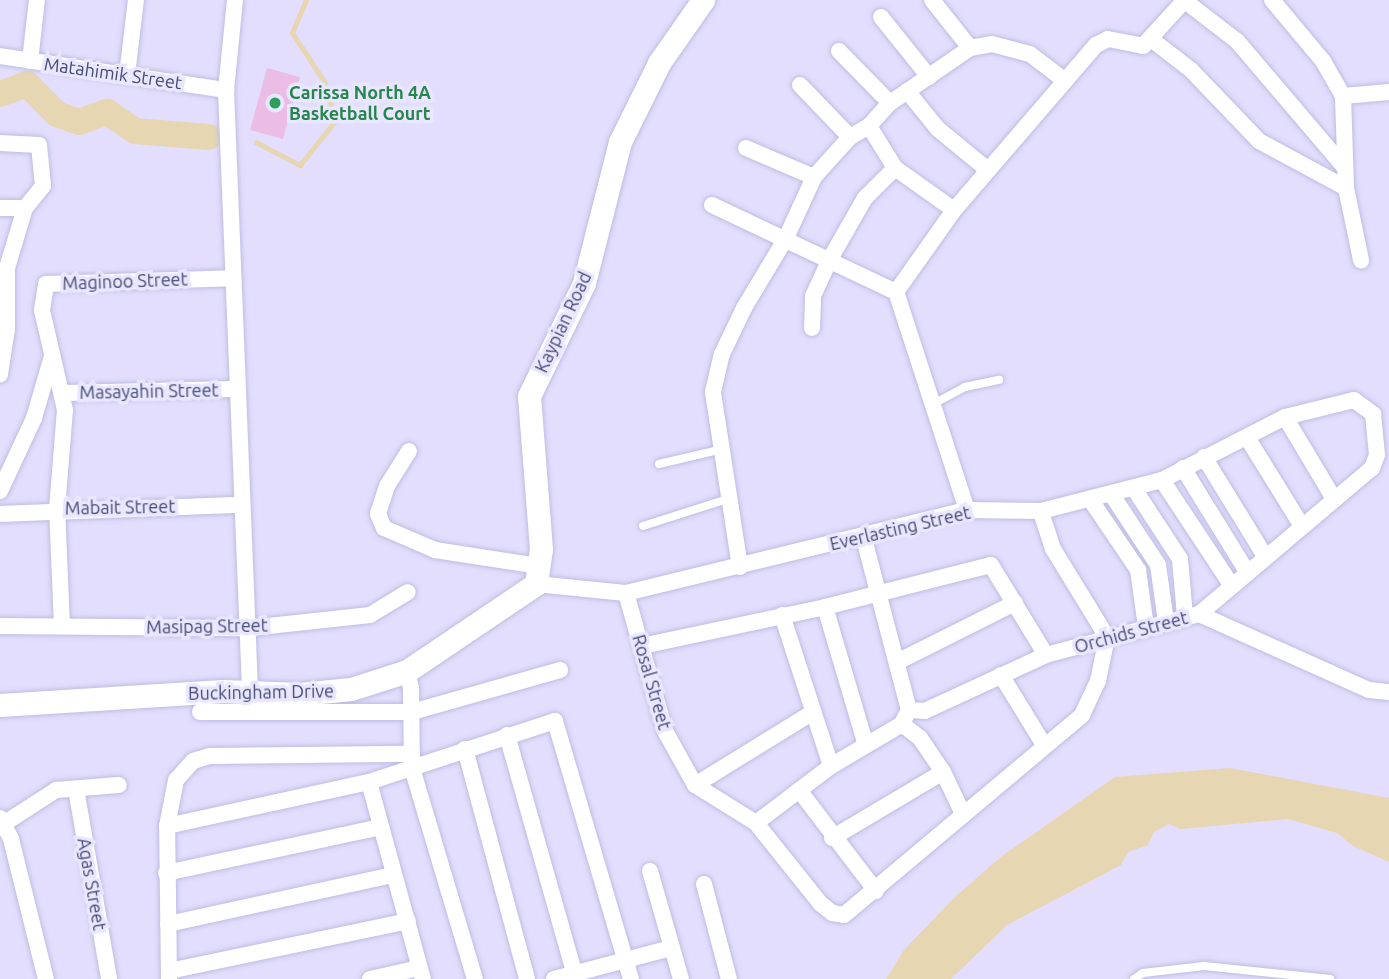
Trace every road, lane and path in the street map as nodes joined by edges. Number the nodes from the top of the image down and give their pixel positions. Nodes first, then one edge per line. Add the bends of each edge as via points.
1 (37, 0) edge
2 (136, 0) edge
3 (234, 0) edge
4 (703, 0) edge
5 (932, 0) edge
6 (1185, 0) edge
7 (1272, 0) edge
8 (881, 17) dead end
9 (1150, 39) junction
10 (971, 48) junction
11 (839, 51) dead end
12 (0, 56) edge
13 (30, 61) junction
14 (127, 75) junction
15 (929, 77) junction
16 (1064, 79) junction
17 (800, 85) dead end
18 (226, 90) junction
19 (906, 91) junction
20 (1389, 92) edge
21 (1343, 96) junction
22 (890, 103) junction
23 (869, 126) junction
24 (850, 137) junction
25 (0, 144) edge
26 (746, 148) dead end
27 (895, 168) junction
28 (1345, 168) junction
29 (988, 170) junction
30 (814, 177) junction
31 (1346, 188) junction
32 (712, 205) dead end
33 (0, 208) edge
34 (25, 208) junction
35 (954, 210) junction
36 (786, 238) junction
37 (830, 259) junction
38 (1361, 260) dead end
39 (4, 268) edge
40 (232, 278) junction
41 (896, 292) junction
42 (812, 328) dead end
43 (4, 329) edge
44 (52, 354) junction
45 (0, 374) edge
46 (999, 380) dead end
47 (236, 389) junction
48 (62, 393) junction
49 (935, 403) junction
50 (1366, 405) joint
51 (1285, 417) junction
52 (1248, 439) junction
53 (723, 449) junction
54 (409, 451) dead end
55 (1204, 457) junction
56 (659, 464) dead end
57 (1183, 468) junction
58 (1162, 480) junction
59 (1135, 490) junction
60 (0, 491) edge
61 (1112, 495) junction
62 (731, 498) junction
63 (1090, 499) junction
64 (1334, 499) junction
65 (239, 505) junction
66 (57, 509) junction
67 (967, 510) junction
68 (1041, 511) junction
69 (0, 514) edge
70 (643, 526) dead end
71 (1302, 526) junction
72 (863, 535) junction
73 (1265, 556) junction
74 (740, 567) junction
75 (1246, 570) junction
76 (537, 575) junction
77 (1230, 583) junction
78 (408, 592) dead end
79 (626, 593) junction
80 (877, 593) junction
81 (1015, 603) junction
82 (825, 607) junction
83 (782, 615) junction
84 (1192, 615) junction
85 (1166, 622) junction
86 (0, 626) edge
87 (62, 626) junction
88 (1146, 627) junction
89 (250, 628) junction
90 (1107, 637) junction
91 (642, 646) junction
92 (1046, 655) junction
93 (897, 662) junction
94 (561, 670) dead end
95 (407, 671) junction
96 (1001, 675) junction
97 (250, 690) junction
98 (1389, 692) edge
99 (0, 705) edge
100 (200, 712) dead end
101 (412, 712) junction
102 (813, 712) junction
103 (905, 717) junction
104 (507, 735) junction
105 (865, 742) junction
106 (1044, 745) junction
107 (464, 749) junction
108 (412, 761) junction
109 (831, 766) junction
110 (943, 772) junction
111 (369, 782) junction
112 (119, 785) dead end
113 (695, 785) junction
114 (76, 789) junction
115 (799, 790) junction
116 (963, 814) junction
117 (3, 820) edge
118 (757, 822) junction
119 (167, 826) junction
120 (380, 827) junction
121 (832, 838) junction
122 (650, 871) dead end
123 (166, 873) junction
124 (393, 875) junction
125 (704, 884) dead end
126 (876, 891) junction
127 (408, 921) junction
128 (168, 924) junction
129 (671, 948) junction
130 (626, 961) junction
131 (421, 974) edge
132 (169, 975) edge
133 (575, 976) edge
134 (1282, 976) edge
135 (46, 979) edge
136 (109, 979) edge
137 (370, 979) edge
138 (475, 979) edge
139 (527, 979) edge
140 (554, 979) edge
141 (631, 979) edge
142 (681, 979) edge
143 (729, 979) edge
144 (1134, 979) edge
145 (1330, 979) edge

1 - 13 street
2 - 14 street
3 - 18 street
4 - 76 street, Kaypian Road via 659,63 620,142 584,283 529,396
5 - 10 street
6 - 9 street
6 - 28 street via 1237,41
7 - 21 street via 1323,61
8 - 15 street
9 - 16 street via 1136,48 1101,41
9 - 31 street via 1191,70 1259,141
10 - 15 street
10 - 16 street via 992,44 1030,54
11 - 22 street
12 - 13 street, Matahimik Street
13 - 14 street, Matahimik Street
14 - 18 street, Matahimik Street
15 - 19 street
16 - 29 street
17 - 24 street
18 - 40 street
19 - 22 street
19 - 29 street via 938,129
20 - 21 street
21 - 28 street
22 - 23 street
23 - 24 street
23 - 27 street
24 - 30 street
25 - 34 street via 39,145 43,186
26 - 30 street
27 - 35 street
27 - 37 street via 866,198
28 - 31 street
29 - 35 street
30 - 36 street
31 - 38 street
32 - 36 street
33 - 34 street
34 - 39 street
35 - 41 street
36 - 37 street
36 - 53 street via 722,354 713,392
37 - 41 street
37 - 42 street via 813,296
39 - 43 street
40 - 44 street, Maginoo Street via 46,284 42,310
40 - 47 street
41 - 49 street
43 - 45 street
44 - 48 street, Maginoo Street
44 - 60 street via 34,418
46 - 49 lane via 965,387
47 - 48 street, Masayahin Street
47 - 65 street
48 - 66 street, Maginoo Street via 65,410
49 - 67 street
50 - 51 street, Everlasting Street via 1354,400
50 - 64 street, Orchids Street via 1373,414 1377,455 1372,468
51 - 52 street, Everlasting Street
51 - 64 street
52 - 55 street, Everlasting Street
52 - 71 street
53 - 56 lane
53 - 62 street
54 - 76 street, Everlasting Street via 384,495 378,514 384,528 435,550
55 - 57 street, Everlasting Street
55 - 73 street
57 - 58 street, Everlasting Street
57 - 75 street
58 - 59 street, Everlasting Street
58 - 77 street
59 - 61 street, Everlasting Street
59 - 84 street via 1180,559
61 - 63 street, Everlasting Street
61 - 85 street via 1158,565
62 - 70 lane
62 - 74 street
63 - 68 street, Everlasting Street
63 - 88 street via 1138,570
64 - 71 street, Orchids Street
65 - 66 street, Mabait Street
65 - 89 street
66 - 69 street, Mabait Street
66 - 87 street, Maginoo Street
67 - 68 street, Everlasting Street
67 - 72 street, Everlasting Street
68 - 90 street via 1053,549
71 - 73 street, Orchids Street
72 - 74 street, Everlasting Street
72 - 80 street
73 - 75 street, Orchids Street
74 - 79 street, Everlasting Street
75 - 77 street, Orchids Street
76 - 79 street, Everlasting Street
76 - 95 street, Buckingham Drive
77 - 84 street, Orchids Street
78 - 89 street, Masipag Street via 370,615
79 - 91 street, Rosal Street
80 - 81 street via 991,565
80 - 82 street
80 - 93 street
81 - 92 street
81 - 93 street
82 - 83 street
82 - 105 street
83 - 91 street
83 - 102 street
84 - 85 street, Orchids Street
84 - 98 street via 1369,690
85 - 88 street, Orchids Street
86 - 87 street, Masipag Street
87 - 89 street, Masipag Street
88 - 90 street, Orchids Street
89 - 97 street
90 - 92 street, Orchids Street
90 - 106 street via 1098,681 1083,715
91 - 113 street, Rosal Street via 664,731
92 - 96 street, Orchids Street
93 - 103 street
94 - 101 street
95 - 97 street, Buckingham Drive via 351,689 300,694
95 - 101 street
96 - 103 street, Orchids Street
96 - 106 street
97 - 99 street, Buckingham Drive
100 - 101 street
101 - 108 street
102 - 109 street
102 - 113 street
103 - 105 street, Orchids Street
103 - 110 street
104 - 107 street
104 - 130 street via 555,721
104 - 133 street
105 - 109 street, Orchids Street
106 - 116 street
107 - 108 street
107 - 139 street
108 - 111 street
108 - 119 street via 209,756 193,761 176,780
108 - 138 street
109 - 115 street, Orchids Street
110 - 116 street
110 - 121 street
111 - 119 street
111 - 120 street
112 - 114 street
113 - 118 street, Rosal Street
114 - 117 street via 56,790
114 - 136 street, Agas Street
115 - 118 street, Orchids Street
115 - 121 street
116 - 126 street
117 - 135 street
118 - 126 street, Rosal Street via 832,913 844,915
119 - 123 street
120 - 123 street
120 - 124 street
121 - 126 street
122 - 129 street
123 - 128 street
124 - 127 street
124 - 128 street
125 - 143 street
127 - 131 street
127 - 132 street
128 - 132 street
129 - 130 street
129 - 142 street
130 - 133 street
130 - 141 street
131 - 137 street
133 - 140 street
134 - 144 lane via 1204,966 1143,973
134 - 145 lane

